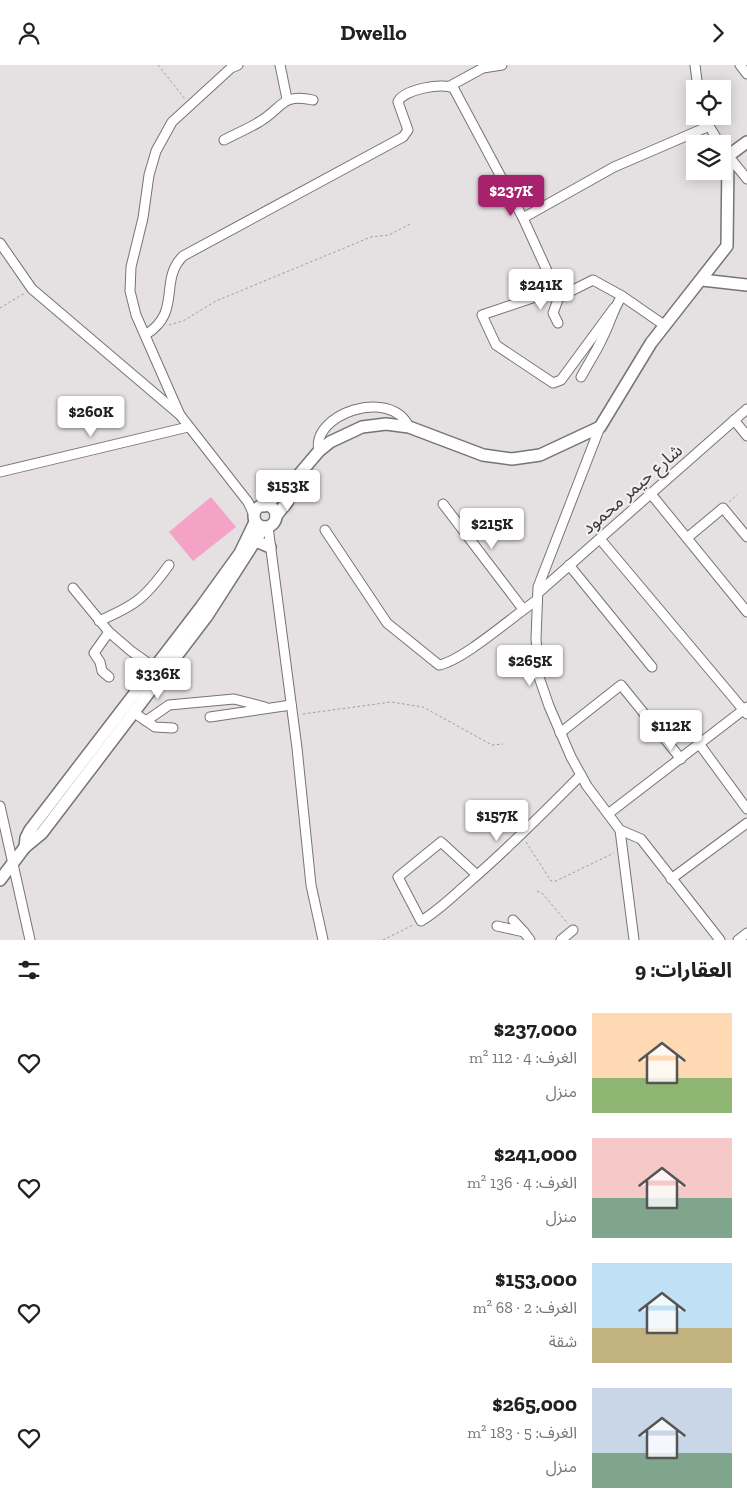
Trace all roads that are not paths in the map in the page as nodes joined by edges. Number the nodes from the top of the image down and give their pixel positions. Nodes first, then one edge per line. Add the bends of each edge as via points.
1 (238, 65) edge
2 (280, 65) edge
3 (502, 65) edge
4 (695, 65) edge
5 (740, 65) edge
6 (747, 74) edge
7 (697, 80) edge
8 (450, 86) junction
9 (287, 99) junction
10 (313, 100) dead end
11 (708, 127) joint
12 (714, 135) edge
13 (224, 140) dead end
14 (747, 142) edge
15 (731, 149) edge
16 (731, 159) edge
17 (747, 179) edge
18 (726, 180) edge
19 (523, 218) junction
20 (0, 243) edge
21 (702, 280) junction
22 (747, 285) edge
23 (557, 293) junction
24 (622, 296) junction
25 (614, 308) junction
26 (558, 323) dead end
27 (664, 325) junction
28 (145, 335) junction
29 (581, 377) dead end
30 (747, 409) edge
31 (180, 415) junction
32 (734, 420) junction
33 (188, 427) junction
34 (409, 427) junction
35 (600, 427) junction
36 (747, 436) edge
37 (319, 451) junction
38 (0, 472) edge
39 (298, 477) junction
40 (651, 494) junction
41 (443, 504) dead end
42 (276, 516) junction
43 (261, 517) junction
44 (325, 530) dead end
45 (747, 537) edge
46 (687, 538) junction
47 (600, 539) junction
48 (256, 541) junction
49 (270, 547) junction
50 (169, 565) dead end
51 (569, 565) junction
52 (73, 587) dead end
53 (537, 596) junction
54 (523, 609) junction
55 (747, 612) edge
56 (99, 621) junction
57 (109, 632) junction
58 (652, 667) dead end
59 (155, 668) junction
60 (109, 677) dead end
61 (291, 705) junction
62 (265, 707) junction
63 (746, 710) edge
64 (133, 712) junction
65 (210, 717) dead end
66 (146, 721) junction
67 (173, 728) dead end
68 (560, 733) junction
69 (700, 745) junction
70 (681, 759) junction
71 (581, 775) junction
72 (0, 806) edge
73 (747, 809) edge
74 (608, 814) junction
75 (747, 823) edge
76 (620, 831) junction
77 (25, 847) junction
78 (13, 864) junction
79 (477, 875) junction
80 (671, 879) junction
81 (0, 880) edge
82 (513, 920) dead end
83 (497, 926) dead end
84 (573, 930) road end
85 (524, 932) junction
86 (747, 933) edge
87 (30, 940) edge
88 (323, 940) edge
89 (530, 940) edge
90 (562, 940) edge
91 (634, 940) edge
92 (720, 940) edge
93 (738, 940) edge

1 - 28 street via 190,105 168,129 156,151 149,175 130,291
2 - 9 street
3 - 8 street via 483,68
4 - 7 street
5 - 6 street
8 - 19 street
8 - 28 street via 439,85 400,98 398,102 408,131 403,137 183,255 174,265 166,314 156,329
9 - 10 street
9 - 13 street via 259,122
11 - 12 street
11 - 19 street via 614,167
14 - 15 main road
16 - 17 street
18 - 21 main road via 727,247
19 - 23 street
20 - 31 street via 32,289
21 - 22 main road
21 - 27 main road
23 - 24 street via 593,280
23 - 25 street via 482,315 496,345 553,383 561,380
23 - 26 street via 553,313
24 - 25 street
24 - 27 street
25 - 29 street via 613,317
27 - 35 main road via 637,363
28 - 31 street
30 - 32 street, شارع حيمر محمود
31 - 33 street
32 - 36 street
32 - 40 street, شارع حيمر محمود
33 - 38 street
33 - 43 street
34 - 35 main road via 483,455 512,459 540,455
34 - 37 main road via 386,424 362,427 340,435
34 - 37 street via 395,410 380,406 357,409 343,415 323,431 318,440
35 - 53 street
37 - 39 main road
39 - 42 main road
39 - 43 main road
40 - 46 street
40 - 47 street, شارع حيمر محمود
41 - 54 street
42 - 43 main road via 274,523
42 - 43 main road via 271,507
43 - 48 main road
43 - 49 street
43 - 59 main road via 235,560
44 - 54 street, شارع حيمر محمود via 386,623 439,665 464,653
45 - 46 street via 723,508
46 - 55 street
47 - 51 street, شارع حيمر محمود
47 - 63 street
48 - 49 main road
48 - 64 main road via 207,616
49 - 61 street
50 - 56 street via 139,601
51 - 53 street, شارع حيمر محمود
51 - 58 street
52 - 56 street
53 - 54 street, شارع حيمر محمود
53 - 68 street via 539,677
56 - 57 street
57 - 59 street
57 - 60 street via 94,653 102,671
59 - 77 main road via 30,830
61 - 62 street
61 - 88 street via 311,885
62 - 65 street via 244,714
62 - 66 street via 234,699 169,705
63 - 69 street
64 - 66 street
64 - 77 main road via 42,833
66 - 67 street via 155,727
68 - 70 street via 621,685
68 - 71 street
69 - 70 street
69 - 73 street
70 - 74 street
71 - 74 street
71 - 79 street
72 - 78 street
74 - 76 street
75 - 80 street
76 - 80 street via 641,839
76 - 91 street
77 - 78 main road
78 - 81 main road
78 - 87 street
79 - 79 street via 421,921 399,879 400,874 442,842
80 - 92 street
82 - 85 street
83 - 85 street
84 - 90 street
85 - 89 street
86 - 93 street

